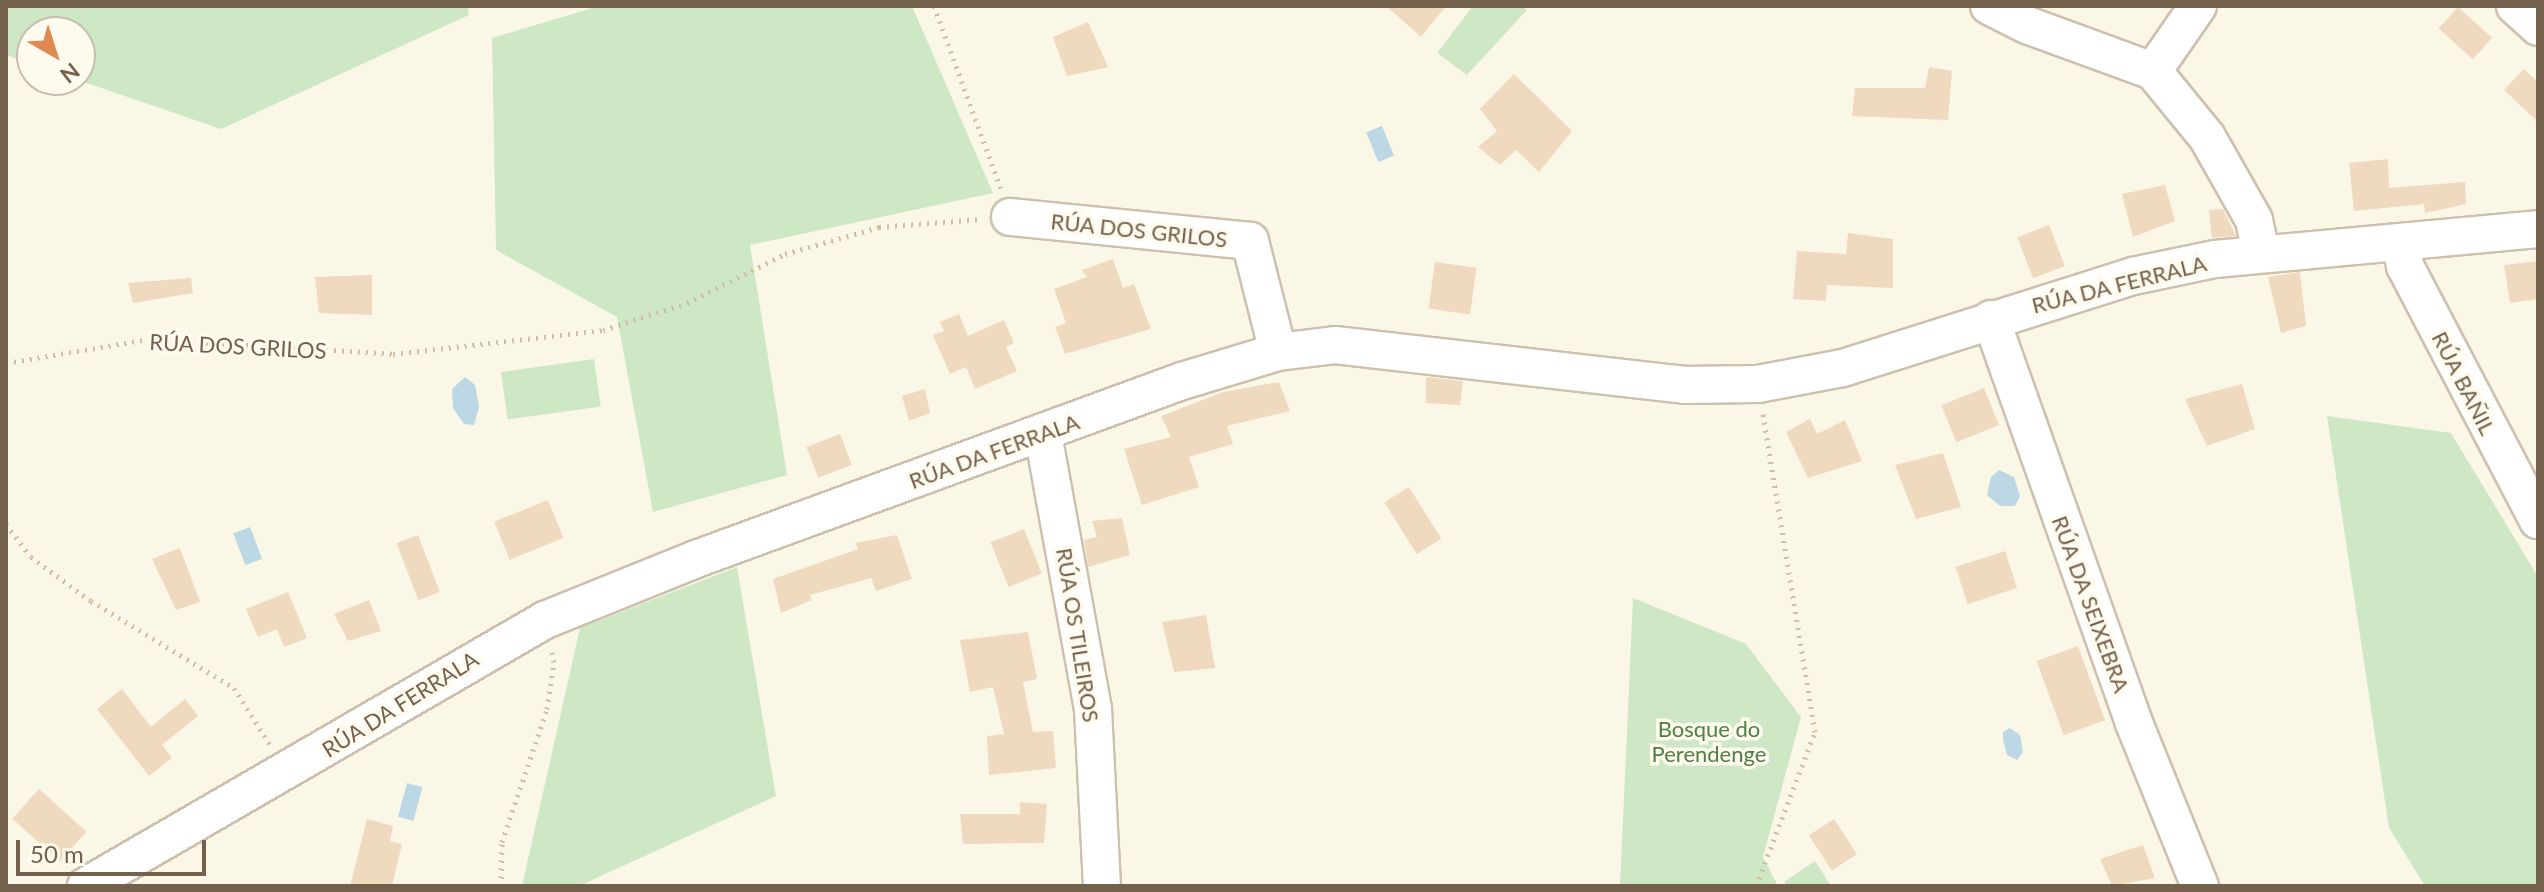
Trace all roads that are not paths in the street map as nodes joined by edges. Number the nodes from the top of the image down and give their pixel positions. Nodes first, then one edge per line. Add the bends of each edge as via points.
1 (1989, 6) edge
2 (2198, 6) edge
3 (2515, 6) edge
4 (2538, 27) edge
5 (2153, 71) junction
6 (1010, 217) road end
7 (2538, 229) edge
8 (2400, 242) junction
9 (2261, 253) junction
10 (1991, 319) junction
11 (1278, 352) junction
12 (1043, 434) junction
13 (2538, 520) edge
14 (86, 886) edge
15 (1102, 886) edge
16 (2200, 886) edge

1 - 5 street
2 - 5 street
3 - 4 street
5 - 9 street via 2207,137 2254,220
6 - 11 street, RÚA DOS GRILOS via 1250,241
7 - 8 street, RÚA DA FERRALA
8 - 9 street, RÚA DA FERRALA
8 - 13 street, RÚA BAÑIL via 2405,266
9 - 10 street, RÚA DA FERRALA via 2133,276
10 - 11 street, RÚA DA FERRALA via 1843,368 1758,384 1684,385 1335,345
10 - 16 street, RÚA DA SEIXEBRA via 2134,723
11 - 12 street, RÚA DA FERRALA via 1182,381
12 - 14 street, RÚA DA FERRALA via 696,559 545,620
12 - 15 street, RÚA OS TILEIROS via 1093,709

